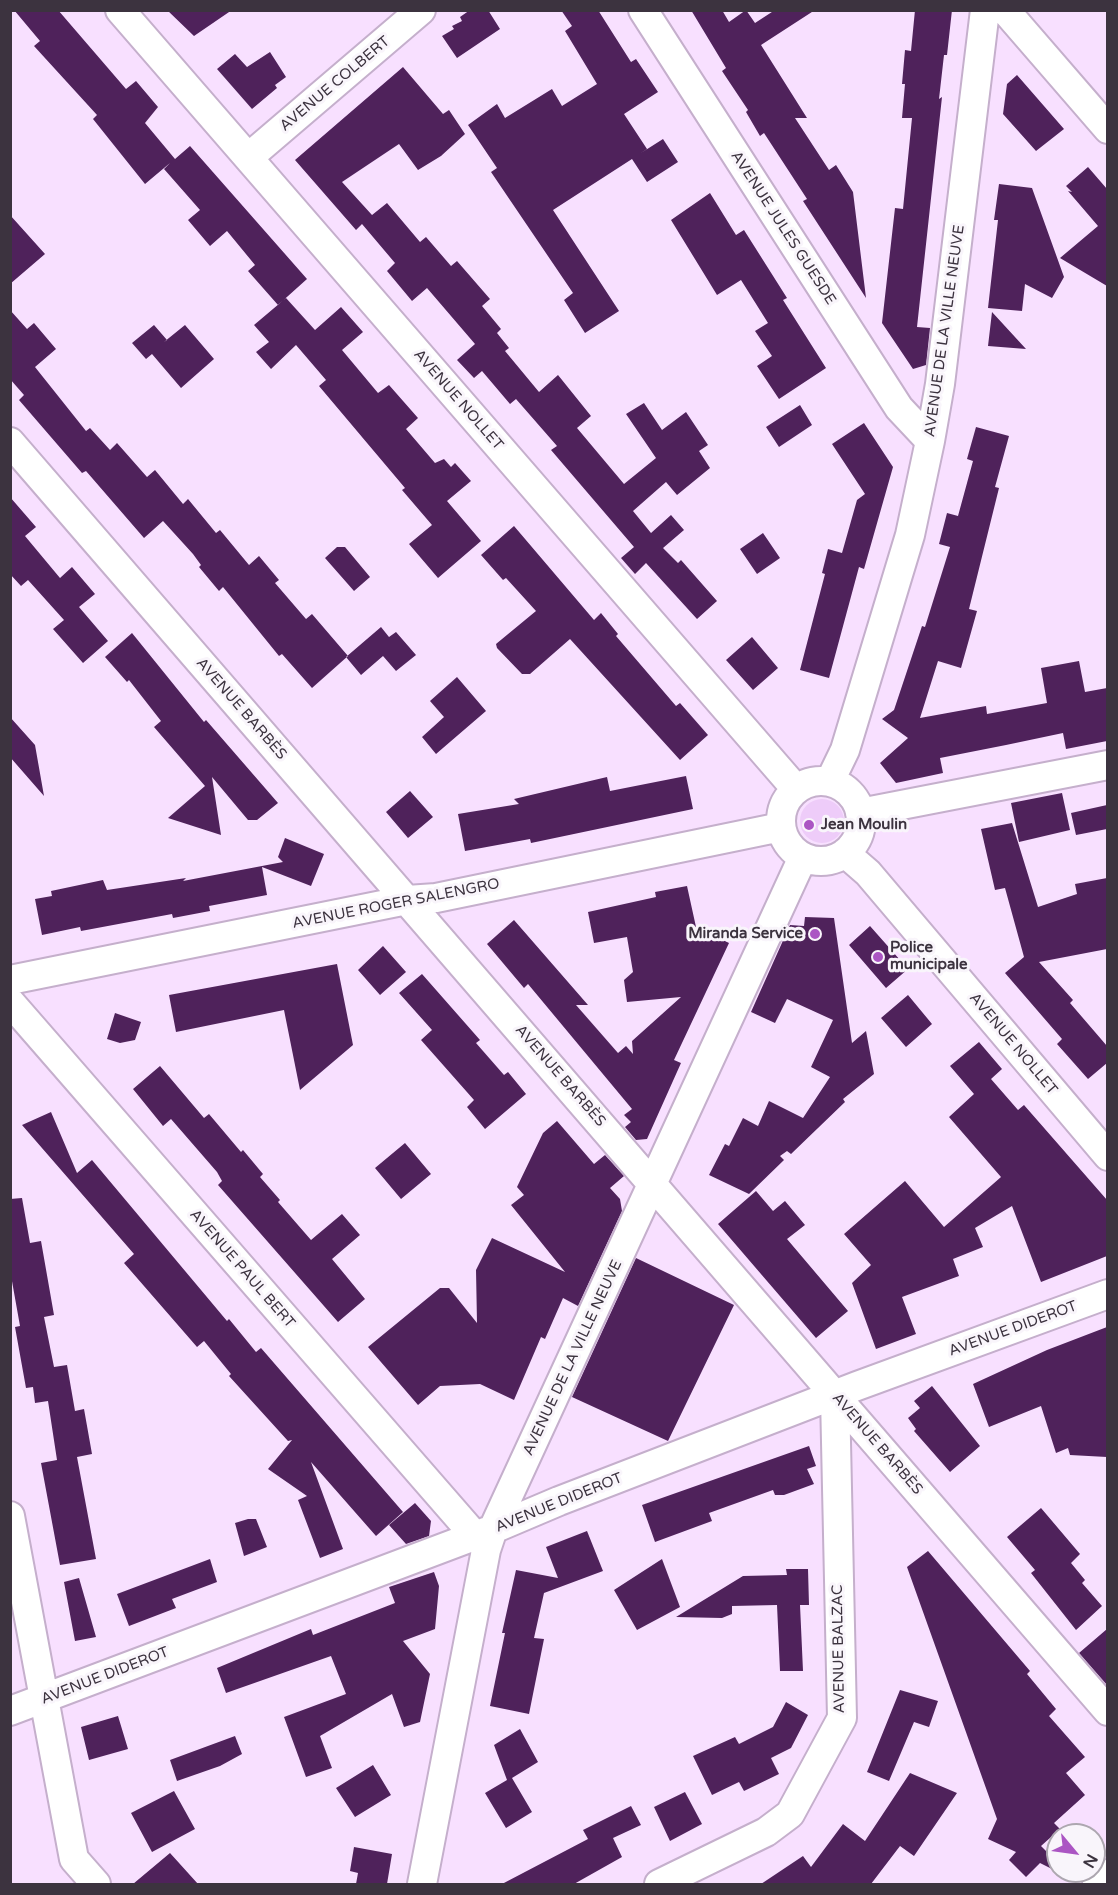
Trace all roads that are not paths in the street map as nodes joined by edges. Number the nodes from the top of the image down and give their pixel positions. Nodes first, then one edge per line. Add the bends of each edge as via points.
1 (120, 10) edge
2 (421, 10) edge
3 (643, 10) edge
4 (986, 10) edge
5 (1005, 10) edge
6 (1107, 129) edge
7 (249, 157) junction
8 (930, 441) junction
9 (10, 442) edge
10 (1107, 765) edge
11 (830, 781) junction
12 (796, 789) junction
13 (860, 813) junction
14 (781, 827) junction
15 (844, 853) junction
16 (803, 857) junction
17 (407, 900) junction
18 (10, 980) edge
19 (10, 1002) edge
20 (1107, 1156) edge
21 (654, 1185) junction
22 (1107, 1294) edge
23 (835, 1396) junction
24 (10, 1516) edge
25 (484, 1533) junction
26 (42, 1699) junction
27 (10, 1711) edge
28 (1107, 1711) edge
29 (1107, 1874) edge
30 (96, 1884) edge
31 (422, 1884) edge
32 (660, 1884) edge
33 (1097, 1884) edge

1 - 7 street, AVENUE NOLLET
2 - 7 street, AVENUE COLBERT
3 - 8 street, AVENUE JULES GUESDE via 899,408
4 - 8 street, AVENUE DE LA VILLE NEUVE
5 - 6 street
7 - 12 street, AVENUE NOLLET
8 - 11 street, AVENUE DE LA VILLE NEUVE via 910,535 844,750
9 - 17 street, AVENUE BARBÈS
10 - 13 street
11 - 12 street via 806,783
11 - 13 street via 850,793
12 - 14 street via 783,806
13 - 15 street via 859,835
14 - 16 street via 785,839
14 - 17 street, AVENUE ROGER SALENGRO via 436,898
15 - 16 street via 824,861
15 - 20 street, AVENUE NOLLET via 867,873
16 - 21 street, AVENUE DE LA VILLE NEUVE
17 - 18 street, AVENUE ROGER SALENGRO
17 - 21 street, AVENUE BARBÈS
19 - 25 street, AVENUE PAUL BERT
21 - 23 street, AVENUE BARBÈS
21 - 25 street, AVENUE DE LA VILLE NEUVE
22 - 23 street, AVENUE DIDEROT
23 - 25 street, AVENUE DIDEROT
23 - 28 street, AVENUE BARBÈS
23 - 32 street, AVENUE BALZAC via 842,1718 790,1815 766,1832
24 - 26 street
25 - 26 street, AVENUE DIDEROT
25 - 31 street, AVENUE DE LA VILLE NEUVE via 486,1550
26 - 27 street, AVENUE DIDEROT
26 - 30 street via 74,1859
29 - 33 street

